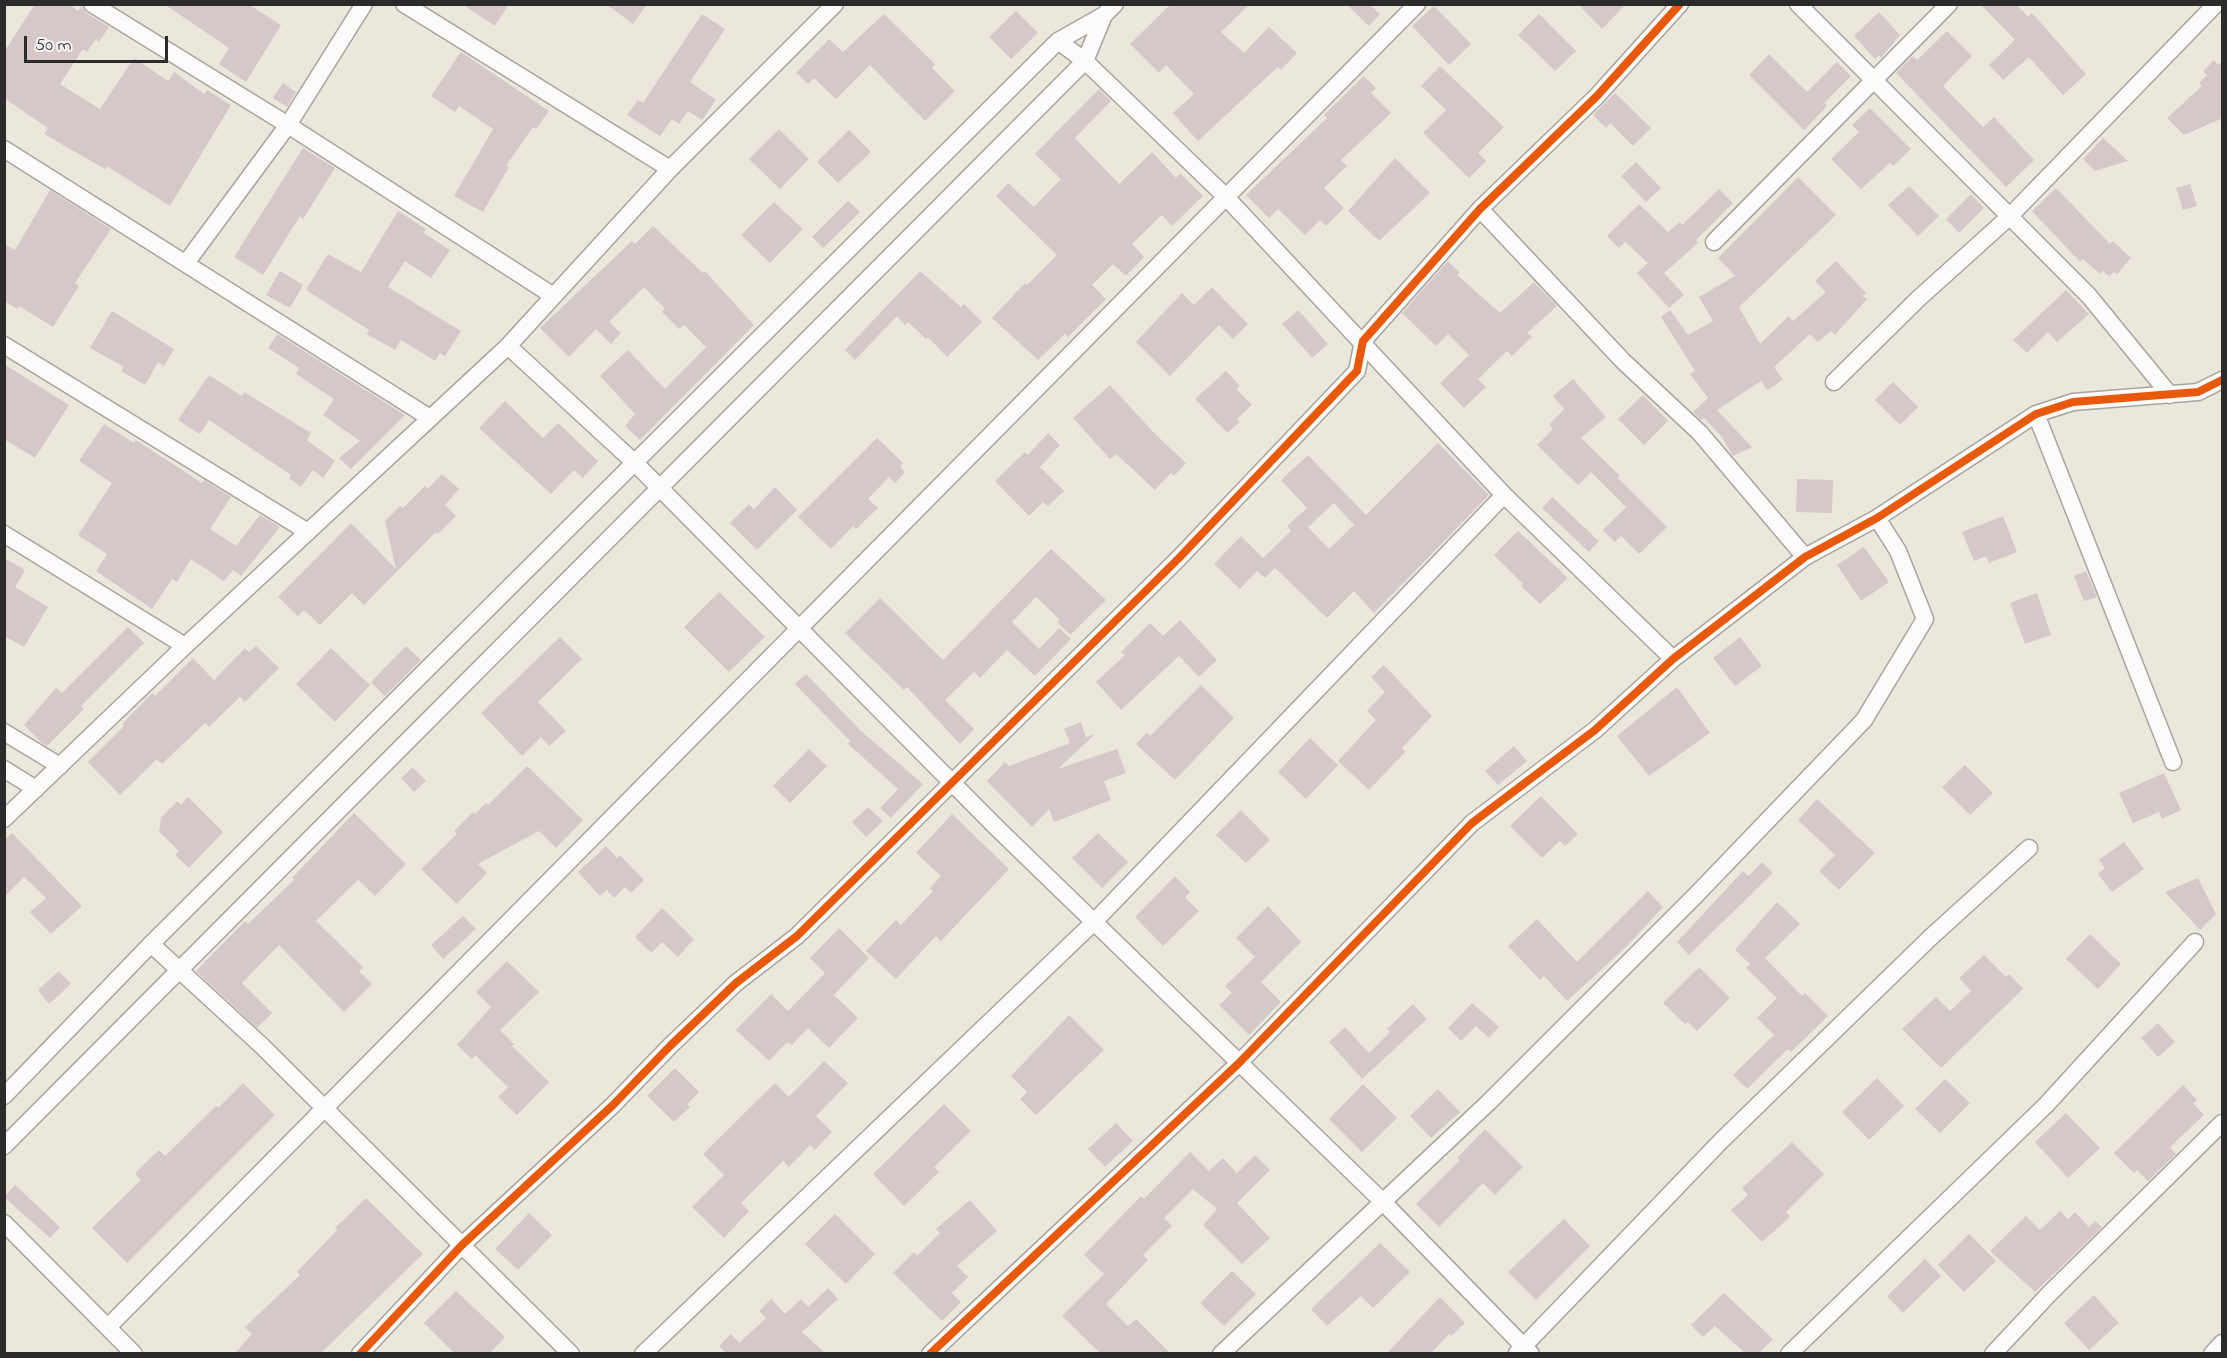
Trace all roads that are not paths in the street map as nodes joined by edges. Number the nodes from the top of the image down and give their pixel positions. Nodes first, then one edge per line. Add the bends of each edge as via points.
1 (92, 4) edge
2 (364, 4) edge
3 (404, 4) edge
4 (835, 4) edge
5 (1417, 4) edge
6 (1680, 4) edge
7 (1798, 4) edge
8 (1950, 4) edge
9 (2216, 4) edge
10 (1109, 10) edge
11 (1058, 41) junction
12 (1085, 61) junction
13 (1875, 82) junction
14 (288, 125) junction
15 (4, 149) edge
16 (670, 169) junction
17 (1226, 197) junction
18 (1480, 209) junction
19 (2008, 218) junction
20 (1714, 242) dead end
21 (186, 263) junction
22 (552, 295) junction
23 (1363, 341) junction
24 (4, 345) edge
25 (508, 346) junction
26 (2223, 380) edge
27 (1834, 382) dead end
28 (2170, 394) junction
29 (2036, 414) junction
30 (430, 418) junction
31 (635, 463) junction
32 (660, 488) junction
33 (1504, 495) junction
34 (1877, 518) junction
35 (308, 532) junction
36 (4, 534) edge
37 (1805, 557) junction
38 (799, 629) junction
39 (185, 646) junction
40 (1673, 659) junction
41 (4, 732) edge
42 (2173, 762) dead end
43 (60, 766) junction
44 (4, 769) edge
45 (952, 783) junction
46 (36, 789) junction
47 (4, 819) edge
48 (2029, 848) dead end
49 (1094, 922) junction
50 (2195, 942) dead end
51 (150, 944) junction
52 (179, 970) junction
53 (1239, 1064) junction
54 (4, 1096) edge
55 (325, 1109) junction
56 (2223, 1123) edge
57 (4, 1146) edge
58 (1382, 1201) junction
59 (4, 1223) edge
60 (462, 1245) junction
61 (108, 1328) junction
62 (2223, 1343) edge
63 (1524, 1351) edge
64 (134, 1353) edge
65 (360, 1353) edge
66 (571, 1353) edge
67 (643, 1353) edge
68 (930, 1353) edge
69 (1221, 1353) edge
70 (1789, 1353) edge
71 (1993, 1353) edge
72 (2212, 1353) edge

1 - 14 street
2 - 14 street
3 - 16 street
4 - 16 street
5 - 17 street
6 - 18 street via 1597,96
7 - 13 street
8 - 13 street
9 - 19 street
10 - 11 street
10 - 12 street
11 - 12 street
11 - 31 street
12 - 17 street
12 - 32 street
13 - 19 street
13 - 20 street
14 - 21 street
14 - 22 street
15 - 21 street
16 - 22 street
17 - 23 street
17 - 38 street
18 - 23 street
18 - 37 street via 1623,361 1700,433
19 - 27 street
19 - 28 street via 2089,296
21 - 30 street
22 - 25 street
23 - 33 street
23 - 45 street via 1357,371 1127,611
24 - 35 street
25 - 30 street
25 - 31 street
26 - 28 street via 2198,392
28 - 29 street via 2073,402
29 - 34 street
29 - 42 street
30 - 35 street
31 - 32 street
31 - 51 street
32 - 38 street
32 - 52 street
33 - 40 street
33 - 49 street
34 - 37 street
34 - 58 street via 1898,551 1925,619 1864,720 1497,1094
35 - 39 street
36 - 39 street
37 - 40 street
38 - 45 street
38 - 55 street
39 - 43 street
40 - 53 street via 1595,730 1472,824
41 - 43 street
43 - 46 street
44 - 46 street
45 - 49 street
45 - 60 street via 798,936 736,983 613,1106
46 - 47 street
48 - 63 street via 1931,937 1722,1140
49 - 53 street
49 - 67 street
50 - 70 street via 2046,1105
51 - 52 street
51 - 54 street
52 - 55 street
52 - 57 street
53 - 58 street
53 - 68 street
55 - 60 street
55 - 61 street
56 - 71 street
58 - 63 street
58 - 69 street
59 - 61 street
60 - 65 street
60 - 66 street
61 - 64 street
62 - 72 street

